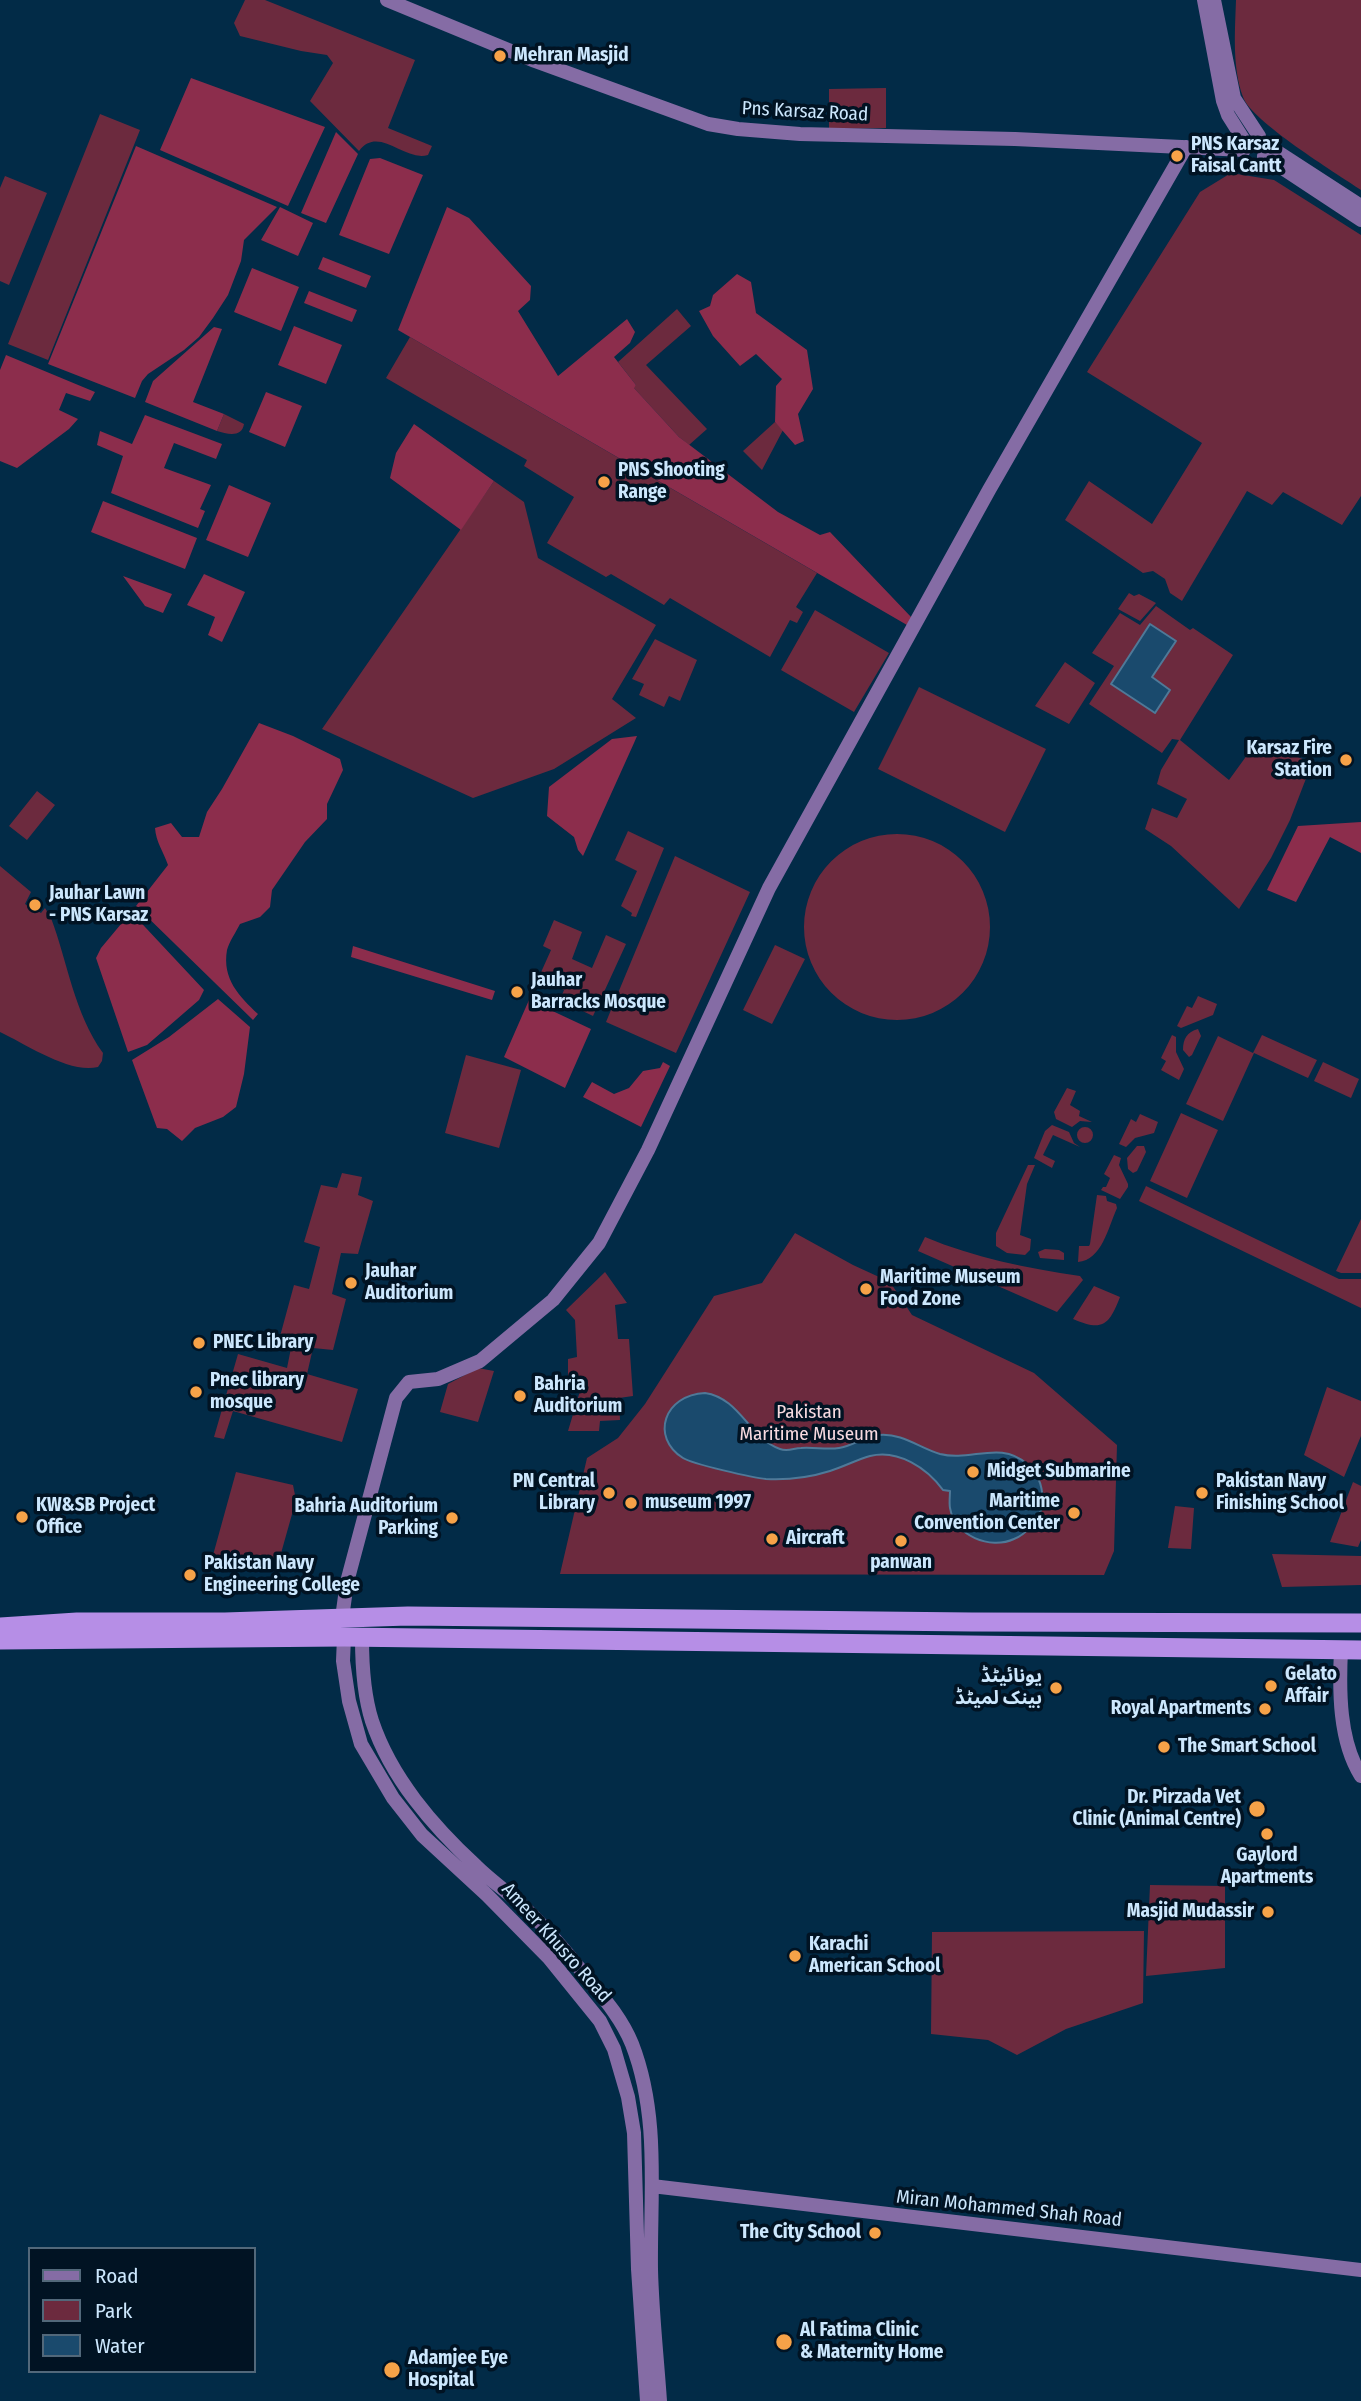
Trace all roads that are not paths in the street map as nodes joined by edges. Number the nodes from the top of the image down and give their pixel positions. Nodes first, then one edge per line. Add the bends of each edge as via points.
1 (387, 0) edge
2 (1204, 0) edge
3 (1214, 0) edge
4 (1220, 0) edge
5 (1220, 32) junction
6 (1256, 146) junction
7 (1186, 147) junction
8 (1361, 206) edge
9 (1361, 219) edge
10 (1361, 1623) edge
11 (0, 1627) edge
12 (349, 1631) junction
13 (0, 1640) edge
14 (1341, 1650) junction
15 (1361, 1650) edge
16 (1361, 1776) edge
17 (634, 2177) junction
18 (652, 2187) junction
19 (635, 2198) junction
20 (1361, 2270) edge
21 (647, 2401) edge
22 (660, 2401) edge

1 - 7 street, Pns Karsaz Road via 526,58 718,126 800,134
2 - 6 street via 1228,116
3 - 5 street
4 - 5 street
5 - 6 street via 1234,98
6 - 7 street, Pns Karsaz Road
6 - 8 street
6 - 9 street
7 - 12 street via 769,888 648,1150 599,1243 553,1300 480,1361 439,1379 409,1382 396,1398 347,1582
10 - 12 highway via 408,1616
11 - 12 highway via 225,1622
12 - 13 highway
12 - 14 highway
12 - 17 street, Ameer Khusro Road via 343,1661 349,1701 361,1744 393,1798 422,1835 550,1958 600,2021 628,2097
12 - 18 street, Ameer Khusro Road via 362,1662 372,1720 408,1792 476,1866 552,1936 616,2013 632,2044 646,2096
14 - 15 highway
14 - 16 street via 1341,1706
17 - 18 street
17 - 19 street, Ameer Khusro Road
18 - 19 street
18 - 20 street, Miran Mohammed Shah Road
18 - 22 street, Ameer Khusro Road via 651,2270
19 - 21 street, Ameer Khusro Road

